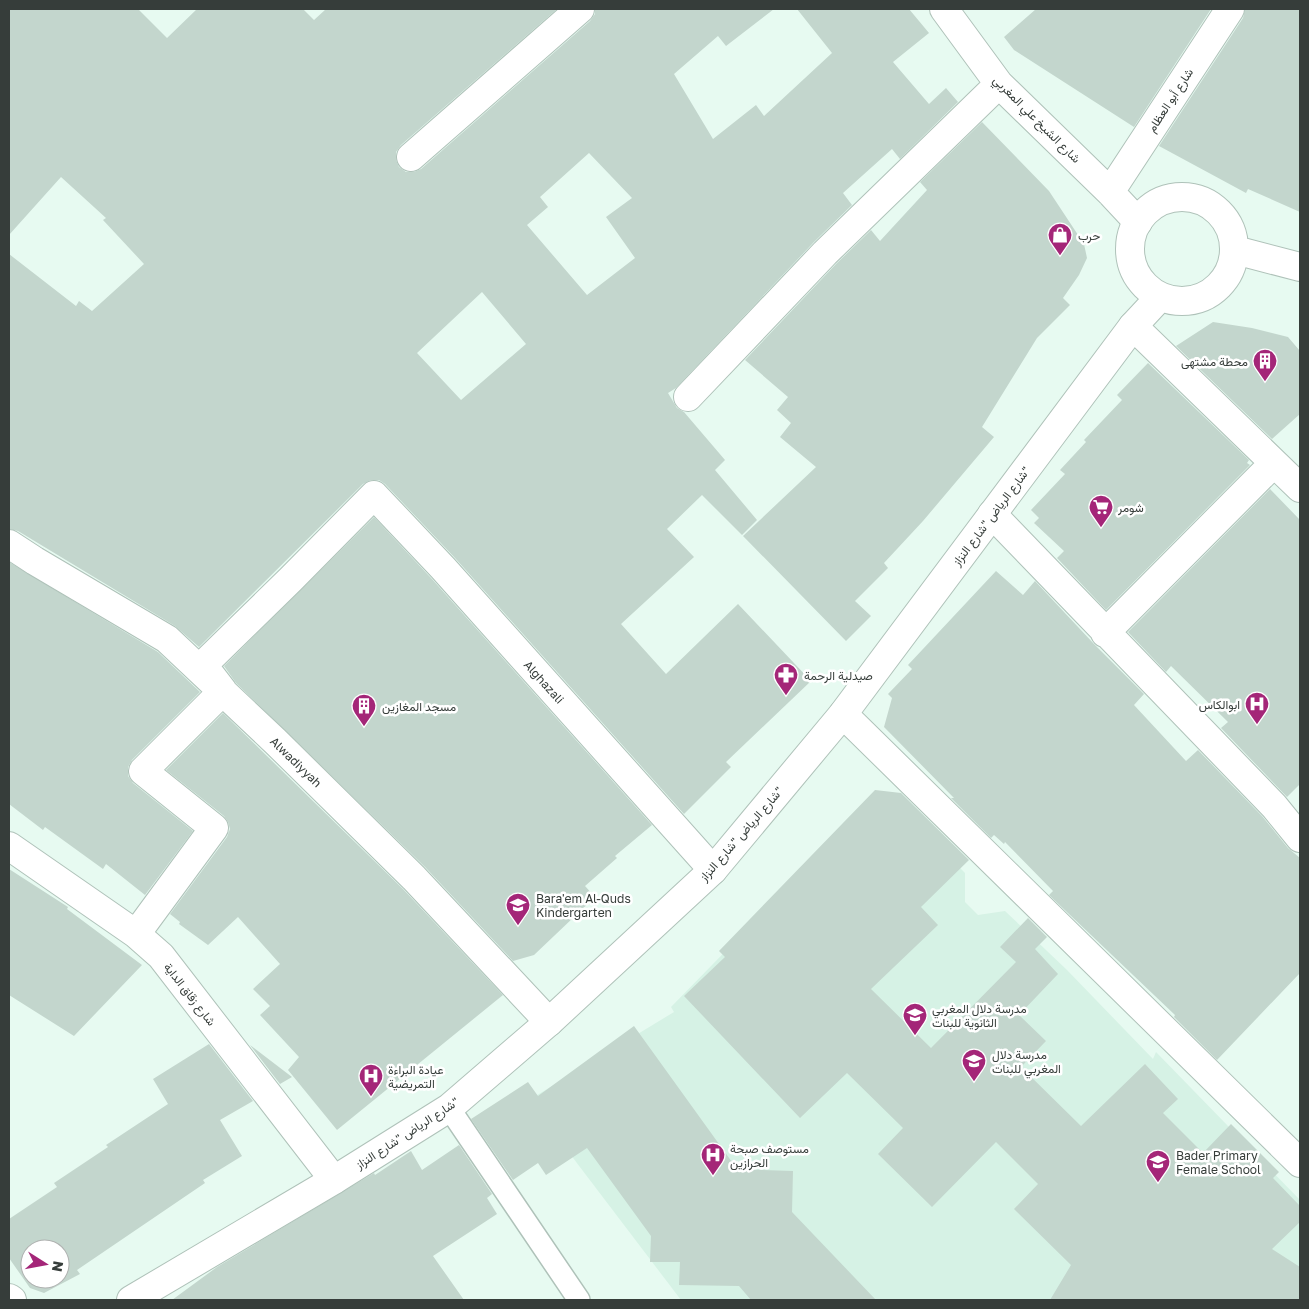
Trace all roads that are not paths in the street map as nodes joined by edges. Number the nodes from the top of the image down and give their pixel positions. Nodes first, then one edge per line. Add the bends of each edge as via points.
1 (580, 9) edge
2 (944, 9) edge
3 (1230, 9) edge
4 (999, 84) junction
5 (411, 157) dead end
6 (1110, 192) junction
7 (1138, 222) junction
8 (1235, 250) junction
9 (1300, 267) edge
10 (1160, 297) junction
11 (1133, 326) junction
12 (688, 397) dead end
13 (1274, 463) junction
14 (1300, 488) edge
15 (992, 514) junction
16 (9, 544) edge
17 (1105, 632) junction
18 (223, 691) junction
19 (843, 714) junction
20 (1300, 838) edge
21 (9, 846) edge
22 (713, 870) junction
23 (136, 934) junction
24 (549, 1022) junction
25 (449, 1108) junction
26 (1300, 1163) edge
27 (334, 1180) junction
28 (143, 1297) edge
29 (9, 1298) edge
30 (12, 1300) edge
31 (579, 1300) edge

1 - 5 street
2 - 4 street, شارع الشيخ علي المغربي
3 - 6 street, شارع أبو العظام
4 - 6 street, شارع الشيخ علي المغربي
4 - 12 street via 825,253
6 - 7 street, شارع الشيخ علي المغربي
7 - 8 street via 1149,208 1163,200 1180,196 1197,198 1225,218 1232,232
7 - 10 street via 1131,238 1130,255 1135,272 1145,287
8 - 9 street
8 - 10 street via 1232,266 1223,282 1210,294 1194,301 1177,302
10 - 11 street, شارع الرياض "شارع النزاز"
11 - 13 street
11 - 15 street, شارع الرياض "شارع النزاز"
13 - 14 street
13 - 17 street
15 - 17 street
15 - 19 street, شارع الرياض "شارع النزاز"
16 - 18 street, Alwadiyyah via 167,639
17 - 20 street via 1274,806
18 - 22 street, Alghazali via 203,665 374,495
18 - 23 street via 143,771 214,828
18 - 24 street, Alwadiyyah via 414,878
19 - 22 street, شارع الرياض "شارع النزاز"
19 - 26 street
21 - 23 street, شارع زقاق الداية
22 - 24 street, شارع الرياض "شارع النزاز"
23 - 27 street, شارع زقاق الداية via 161,956
24 - 25 street, شارع الرياض "شارع النزاز"
25 - 27 street, شارع الرياض "شارع النزاز"
25 - 31 lane
27 - 28 street, شارع الرياض "شارع النزاز"
29 - 30 street

